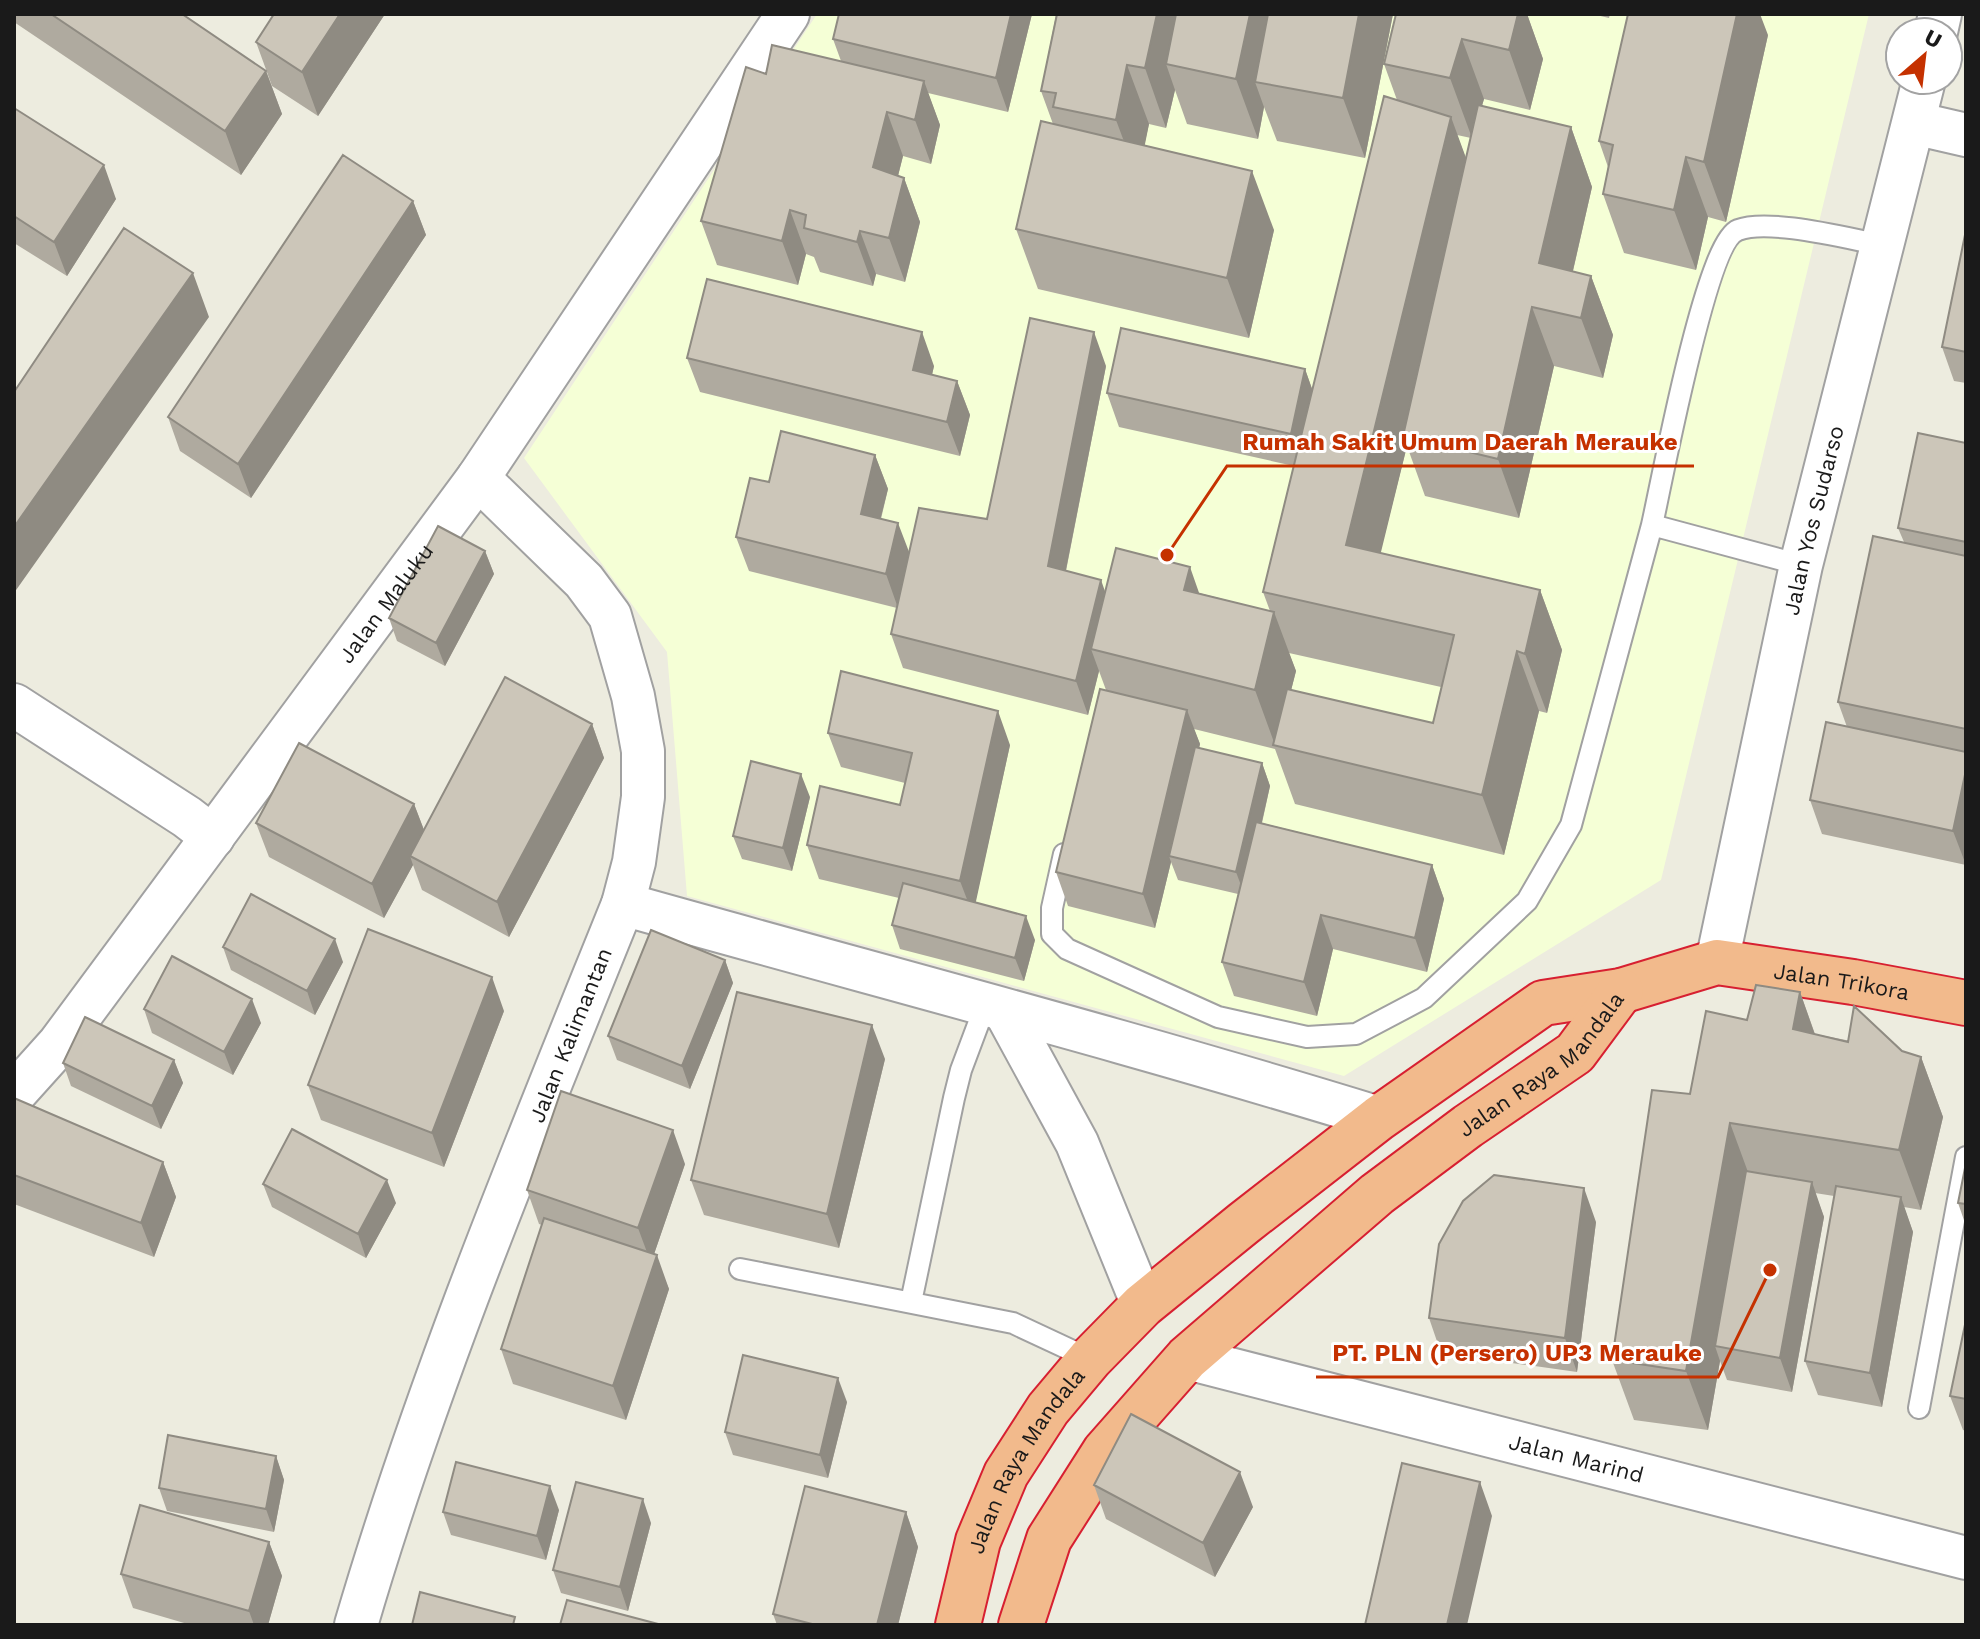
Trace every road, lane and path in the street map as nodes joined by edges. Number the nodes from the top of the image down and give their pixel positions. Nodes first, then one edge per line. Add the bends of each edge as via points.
1 (788, 14) edge
2 (1920, 96) edge
3 (1914, 123) junction
4 (1966, 135) edge
5 (1883, 245) junction
6 (478, 478) junction
7 (1652, 525) junction
8 (1801, 565) junction
9 (14, 705) edge
10 (200, 827) junction
11 (1069, 834) edge
12 (623, 904) junction
13 (1717, 962) junction
14 (1621, 991) junction
15 (1966, 1003) edge
16 (995, 1008) junction
17 (14, 1094) edge
18 (1379, 1118) junction
19 (1966, 1157) edge
20 (740, 1269) dead end
21 (911, 1302) junction
22 (1143, 1305) junction
23 (1187, 1358) junction
24 (1090, 1359) junction
25 (1919, 1408) dead end
26 (1966, 1558) edge
27 (356, 1625) edge
28 (958, 1625) edge
29 (1021, 1625) edge

1 - 6 street, Jalan Maluku
2 - 3 street, Jalan Yos Sudarso
3 - 4 street
3 - 5 street, Jalan Yos Sudarso
5 - 7 lane via 1759,225 1735,230 1723,245 1693,340
5 - 8 street, Jalan Yos Sudarso
6 - 10 street, Jalan Maluku
6 - 12 street, Jalan Kalimantan via 584,581 610,616 643,751 638,836
7 - 8 lane
7 - 11 lane via 1571,825 1527,901 1424,998 1356,1034 1307,1037 1218,1017 1067,949 1052,934 1052,908
8 - 13 street, Jalan Yos Sudarso
9 - 10 street
10 - 17 street, Jalan Maluku via 59,1044
12 - 16 street
12 - 27 street, Jalan Kalimantan via 469,1285
13 - 14 highway
13 - 15 highway, Jalan Trikora
14 - 18 highway, Jalan Raya Mandala via 1543,1003
14 - 23 highway, Jalan Raya Mandala via 1575,1053 1377,1194
16 - 18 street
16 - 21 lane via 961,1070
16 - 22 street via 1077,1143
18 - 22 highway, Jalan Raya Mandala
19 - 25 lane
20 - 21 lane
21 - 24 lane via 1013,1323
22 - 24 highway, Jalan Raya Mandala
23 - 26 street, Jalan Marind
23 - 29 highway, Jalan Raya Mandala via 1105,1451 1049,1539
24 - 28 highway, Jalan Raya Mandala via 1048,1409 1006,1474 978,1541

